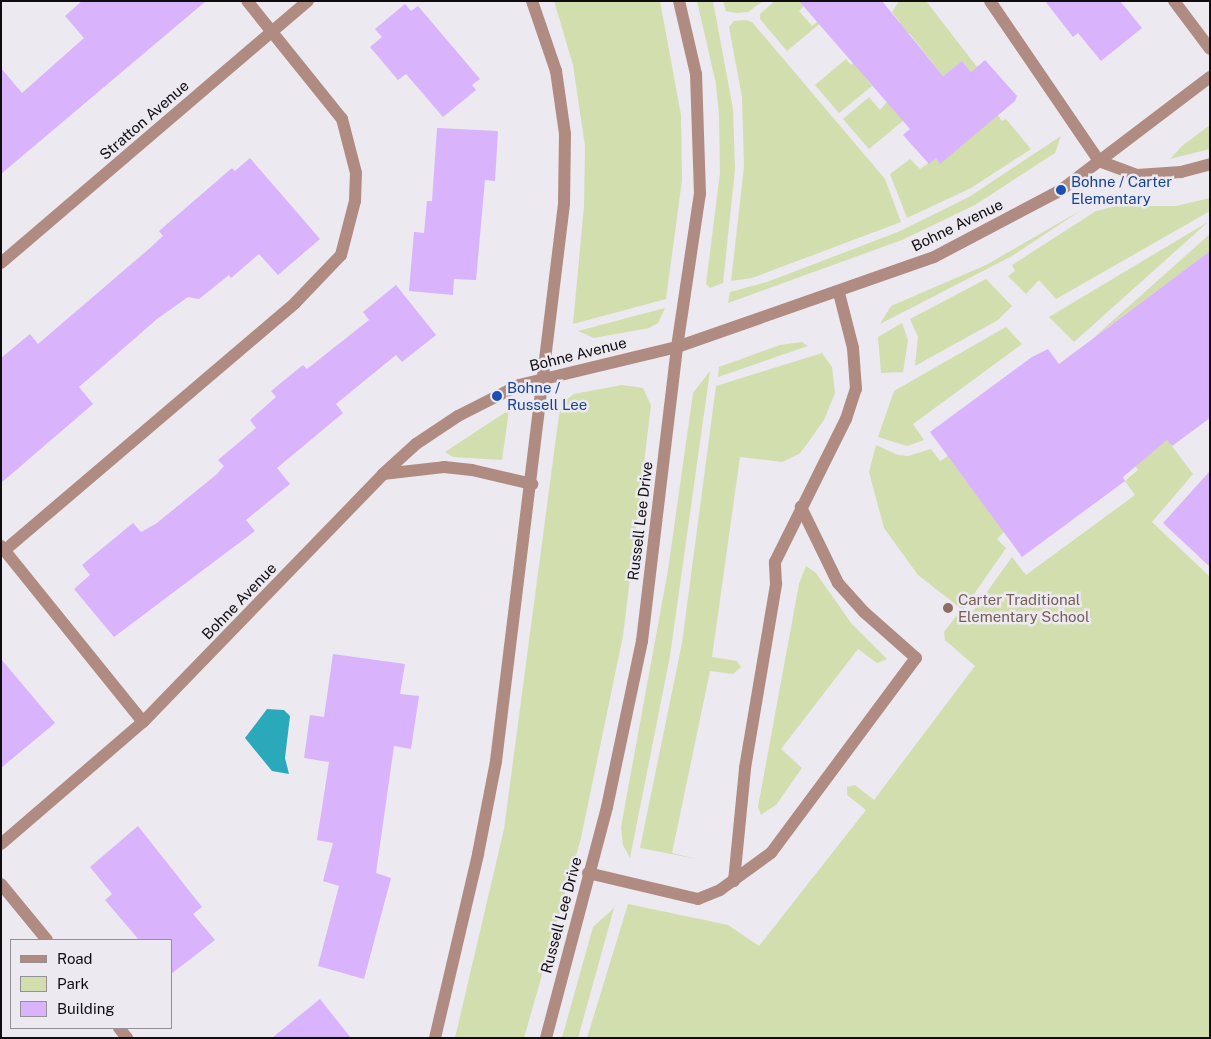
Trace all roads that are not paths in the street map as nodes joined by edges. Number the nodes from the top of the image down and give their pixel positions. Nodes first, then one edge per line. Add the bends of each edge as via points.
1 (247, 1) edge
2 (308, 1) edge
3 (532, 1) edge
4 (679, 1) edge
5 (990, 1) edge
6 (1174, 1) edge
7 (272, 32) junction
8 (1210, 49) edge
9 (1210, 78) edge
10 (1099, 161) junction
11 (1210, 164) edge
12 (1, 264) edge
13 (839, 293) junction
14 (677, 348) junction
15 (544, 378) junction
16 (383, 474) junction
17 (532, 484) junction
18 (801, 507) junction
19 (3, 548) edge
20 (143, 722) junction
21 (1, 844) edge
22 (588, 874) junction
23 (734, 881) junction
24 (1, 884) edge
25 (46, 939) edge
26 (435, 1038) edge
27 (546, 1038) edge

1 - 7 street
2 - 7 street, Stratton Avenue
3 - 15 street via 556,71 565,134 564,204
4 - 14 street, Russell Lee Drive via 696,74 701,137 700,194
5 - 10 street
6 - 8 street
7 - 12 street, Stratton Avenue
7 - 19 street via 342,119 352,145 356,173 355,202 341,255 295,303
9 - 10 street, Bohne Avenue
10 - 11 street via 1137,175 1181,172
10 - 13 street, Bohne Avenue via 1060,190 934,257
13 - 14 street, Bohne Avenue
13 - 18 street via 853,348 856,389 846,419
14 - 15 street, Bohne Avenue
14 - 22 street, Russell Lee Drive via 642,641 607,807
15 - 16 street, Bohne Avenue via 519,385 458,416 416,444
15 - 17 street
16 - 17 street via 444,468 472,470
16 - 20 street, Bohne Avenue
17 - 26 street via 496,761
18 - 23 street via 775,562 776,584 745,768
18 - 23 street via 838,583 864,612 916,658 771,853
19 - 20 street
20 - 21 street, Bohne Avenue
22 - 23 street via 698,899
22 - 27 street, Russell Lee Drive
24 - 25 street

